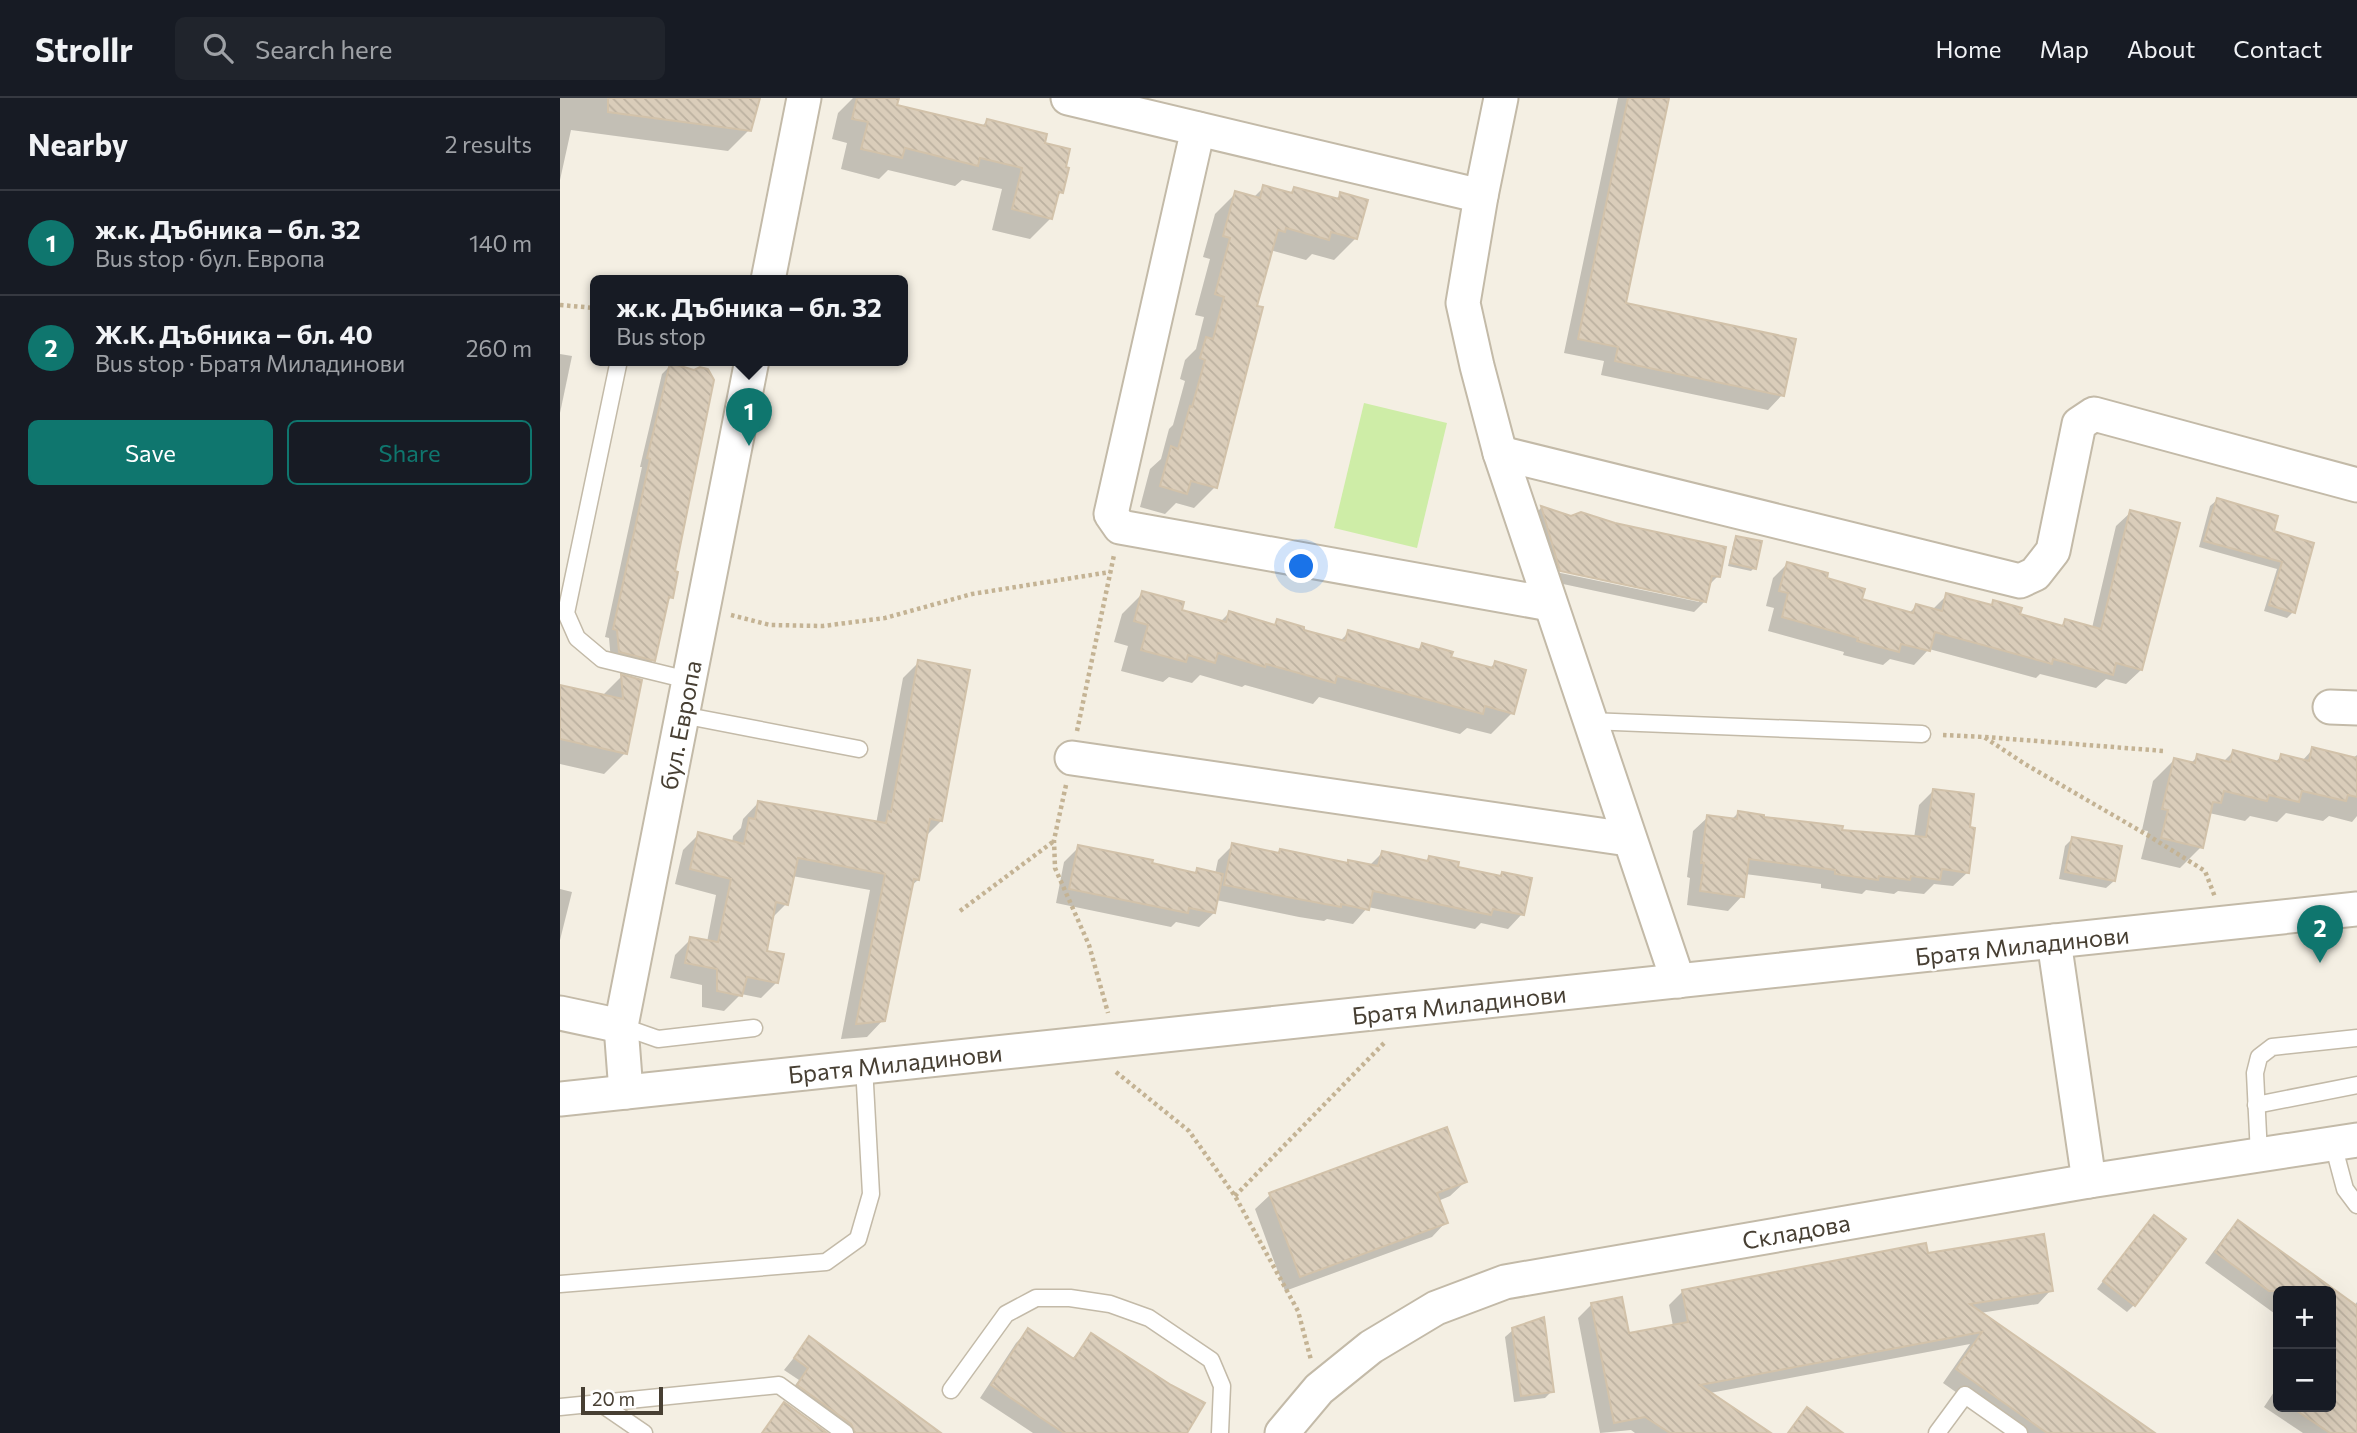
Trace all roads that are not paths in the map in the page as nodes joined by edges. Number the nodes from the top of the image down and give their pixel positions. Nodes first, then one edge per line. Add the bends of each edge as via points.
1 (804, 98) edge
2 (1068, 98) edge
3 (1501, 98) edge
4 (1198, 129) junction
5 (1481, 196) junction
6 (769, 275) edge
7 (618, 366) edge
8 (750, 366) edge
9 (1500, 453) junction
10 (2357, 485) edge
11 (1550, 604) junction
12 (688, 680) junction
13 (682, 715) junction
14 (1590, 721) junction
15 (1922, 734) road end
16 (859, 749) dead end
17 (1072, 758) dead end
18 (1628, 839) junction
19 (2357, 909) edge
20 (2054, 942) junction
21 (1678, 981) junction
22 (560, 1013) edge
23 (621, 1026) junction
24 (754, 1028) dead end
25 (2357, 1038) edge
26 (864, 1066) junction
27 (2357, 1085) edge
28 (626, 1092) junction
29 (560, 1099) edge
30 (2256, 1105) junction
31 (2345, 1142) edge
32 (2259, 1155) junction
33 (2089, 1181) junction
34 (2357, 1205) edge
35 (560, 1283) edge
36 (951, 1390) dead end
37 (600, 1403) junction
38 (560, 1407) edge
39 (644, 1433) edge
40 (845, 1433) edge
41 (1220, 1433) edge
42 (1282, 1433) edge
43 (1937, 1433) edge
44 (2019, 1433) edge

1 - 6 street
2 - 4 street
3 - 5 street
4 - 5 street
4 - 11 street via 1111,514 1120,527
5 - 9 street via 1464,303
7 - 12 lane via 566,613 577,638 602,659
8 - 12 street, бул. Европа
9 - 10 street via 2020,581 2035,574 2053,551 2078,424 2094,414
9 - 11 street
11 - 14 street
12 - 13 street, бул. Европа
13 - 16 lane
13 - 23 street, бул. Европа
14 - 15 lane
14 - 18 street
17 - 18 street
18 - 21 street
19 - 20 street, Братя Миладинови
20 - 21 street, Братя Миладинови
20 - 33 street
21 - 26 street, Братя Миладинови
22 - 23 street
23 - 24 lane via 658,1039
23 - 28 street, бул. Европа
25 - 30 lane via 2272,1046 2259,1057
26 - 28 street, Братя Миладинови
26 - 35 lane via 871,1194 858,1239 826,1262
27 - 30 lane
28 - 29 street, Братя Миладинови
30 - 32 lane
31 - 32 street, Складова
31 - 34 lane via 2345,1189
32 - 33 street, Складова
33 - 42 street, Складова via 1505,1282 1436,1308 1371,1347 1319,1389
36 - 41 lane via 1006,1314 1026,1303 1036,1298 1070,1298 1110,1304 1149,1318 1211,1360 1222,1386
37 - 38 lane
37 - 39 lane
37 - 40 lane via 779,1385
43 - 44 lane via 1965,1395

